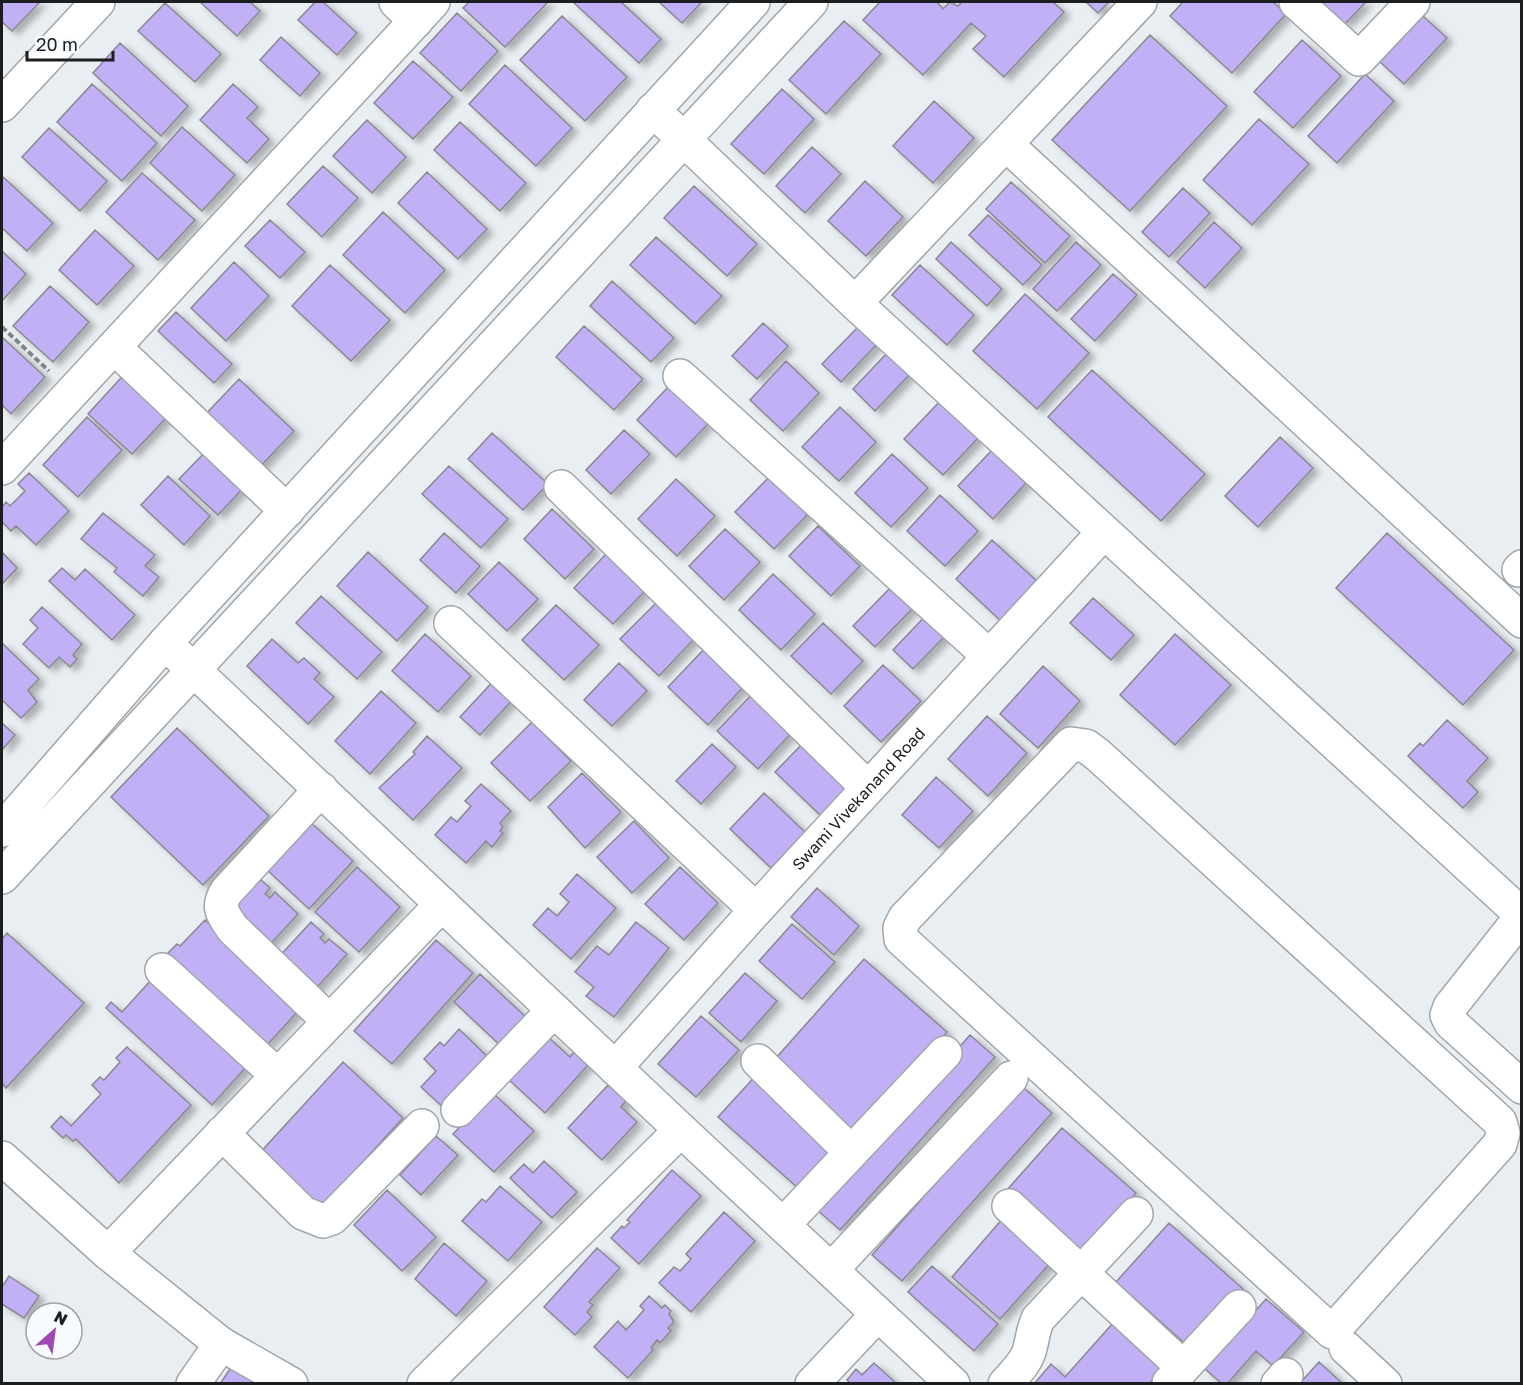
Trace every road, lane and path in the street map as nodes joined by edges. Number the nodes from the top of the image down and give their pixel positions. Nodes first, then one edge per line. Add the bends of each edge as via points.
1 (98, 2) edge
2 (753, 2) edge
3 (811, 2) edge
4 (1140, 2) edge
5 (1296, 2) edge
6 (1413, 2) edge
7 (415, 8) edge
8 (2, 105) edge
9 (653, 110) junction
10 (684, 141) junction
11 (1006, 144) junction
12 (855, 303) junction
13 (2, 327) edge
14 (114, 347) junction
15 (680, 376) dead end
16 (72, 392) junction
17 (2, 468) edge
18 (561, 487) dead end
19 (287, 511) junction
20 (1104, 532) junction
21 (1521, 621) edge
22 (451, 623) dead end
23 (165, 643) junction
24 (989, 656) junction
25 (194, 669) junction
26 (868, 788) junction
27 (321, 789) junction
28 (2, 830) edge
29 (2, 877) edge
30 (442, 904) junction
31 (756, 909) junction
32 (1521, 915) edge
33 (162, 970) dead end
34 (554, 1010) junction
35 (1447, 1015) junction
36 (329, 1021) junction
37 (1418, 1048) junction
38 (945, 1053) dead end
39 (758, 1062) dead end
40 (615, 1068) junction
41 (277, 1075) junction
42 (1011, 1078) dead end
43 (1521, 1087) edge
44 (458, 1110) dead end
45 (422, 1126) dead end
46 (681, 1130) junction
47 (222, 1134) junction
48 (851, 1152) junction
49 (2, 1158) edge
50 (1009, 1206) dead end
51 (1136, 1214) dead end
52 (783, 1225) junction
53 (108, 1253) junction
54 (831, 1270) junction
55 (1082, 1272) junction
56 (1239, 1307) dead end
57 (878, 1314) junction
58 (221, 1344) junction
59 (1346, 1348) dead end
60 (1176, 1375) edge
61 (194, 1383) edge
62 (291, 1383) edge
63 (424, 1383) edge
64 (812, 1383) edge
65 (953, 1383) edge
66 (1005, 1383) edge
67 (1384, 1383) edge

1 - 8 street
2 - 9 street
3 - 10 street
4 - 11 street
5 - 6 street via 1359,59
7 - 14 street
9 - 10 street
9 - 19 street
10 - 12 street
10 - 25 street
11 - 12 street
11 - 21 street
12 - 20 street
13 - 16 path
14 - 16 street
14 - 19 street
15 - 24 street
16 - 17 street
18 - 26 street
19 - 23 street
20 - 24 street, Swami Vivekanand Road
20 - 32 street
22 - 31 street
23 - 25 street
23 - 28 street
24 - 26 street, Swami Vivekanand Road
25 - 27 street
25 - 29 street
26 - 31 street, Swami Vivekanand Road
27 - 30 street
27 - 36 street via 227,891 220,912
30 - 34 street
30 - 36 street
31 - 40 street, Swami Vivekanand Road
32 - 35 street
33 - 41 street
34 - 40 street
34 - 44 street
35 - 37 street
35 - 43 street
36 - 41 street
37 - 37 street via 1086,746 1071,744 1062,752 905,918 900,928 901,939 912,951 1332,1332 1500,1144 1500,1122
38 - 48 street
39 - 48 street
40 - 46 street
41 - 47 street
42 - 54 street
45 - 47 street via 332,1218 323,1221 303,1213
46 - 52 street
46 - 63 street
47 - 53 street
48 - 52 street
49 - 53 street
50 - 55 street
51 - 55 street
52 - 54 street
53 - 58 street
54 - 57 street
55 - 60 street
55 - 66 street via 1038,1319 1023,1364
56 - 60 street
57 - 64 street
57 - 65 street
58 - 61 street
58 - 62 street
59 - 67 street

